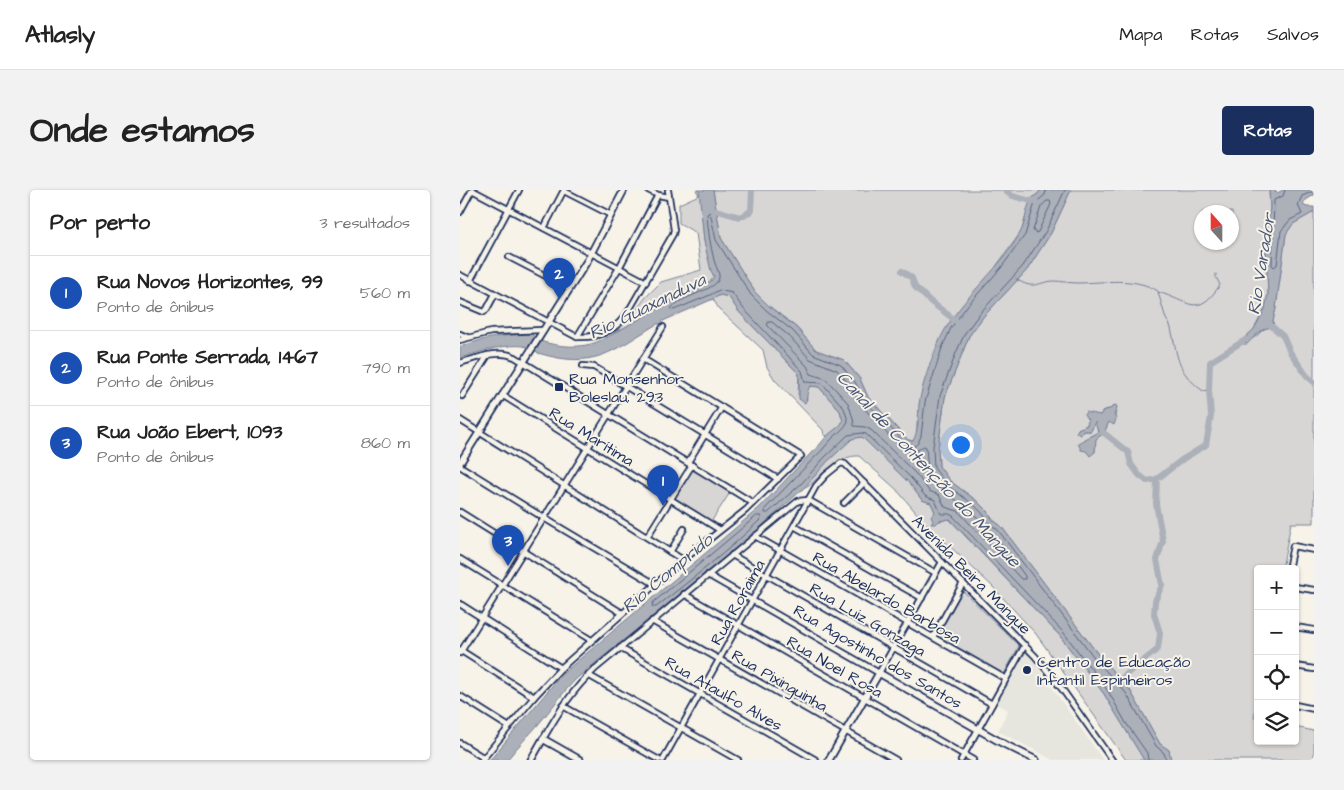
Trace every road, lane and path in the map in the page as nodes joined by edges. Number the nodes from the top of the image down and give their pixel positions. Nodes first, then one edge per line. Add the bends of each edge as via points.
1 (472, 190) edge
2 (518, 190) edge
3 (564, 190) edge
4 (624, 190) edge
5 (648, 190) edge
6 (668, 190) edge
7 (658, 195) junction
8 (669, 197) junction
9 (508, 209) junction
10 (460, 212) edge
11 (611, 215) junction
12 (544, 228) junction
13 (591, 253) junction
14 (509, 257) dead end
15 (619, 268) junction
16 (460, 276) edge
17 (470, 281) junction
18 (646, 282) junction
19 (569, 288) junction
20 (495, 294) junction
21 (460, 302) edge
22 (548, 322) junction
23 (663, 327) dead end
24 (543, 330) junction
25 (460, 334) edge
26 (577, 337) junction
27 (467, 338) junction
28 (460, 340) edge
29 (488, 355) junction
30 (643, 359) junction
31 (524, 361) junction
32 (460, 363) edge
33 (583, 366) dead end
34 (626, 387) junction
35 (502, 395) junction
36 (462, 396) dead end
37 (722, 407) junction
38 (609, 414) junction
39 (460, 420) edge
40 (479, 432) junction
41 (705, 435) junction
42 (588, 448) junction
43 (841, 463) joint
44 (690, 464) junction
45 (460, 465) edge
46 (778, 480) junction
47 (864, 483) junction
48 (564, 486) junction
49 (670, 500) junction
50 (808, 500) junction
51 (754, 503) junction
52 (844, 503) dead end
53 (460, 512) edge
54 (544, 518) junction
55 (794, 526) junction
56 (684, 529) dead end
57 (720, 530) junction
58 (755, 536) junction
59 (647, 537) junction
60 (780, 550) junction
61 (1314, 550) edge
62 (524, 551) junction
63 (670, 552) junction
64 (732, 554) junction
65 (460, 559) edge
66 (684, 560) junction
67 (942, 562) junction
68 (1289, 565) edge
69 (936, 574) junction
70 (708, 575) junction
71 (767, 575) junction
72 (963, 583) junction
73 (655, 584) junction
74 (502, 585) junction
75 (1299, 588) edge
76 (1314, 590) edge
77 (684, 594) junction
78 (922, 598) junction
79 (752, 600) junction
80 (460, 604) edge
81 (622, 613) junction
82 (482, 618) junction
83 (652, 621) junction
84 (908, 623) junction
85 (738, 626) junction
86 (1299, 628) edge
87 (1314, 630) edge
88 (933, 637) junction
89 (591, 640) junction
90 (1025, 645) junction
91 (893, 647) junction
92 (620, 648) junction
93 (460, 652) edge
94 (719, 660) junction
95 (1299, 667) edge
96 (561, 668) junction
97 (1314, 669) edge
98 (879, 672) junction
99 (588, 675) junction
100 (1006, 679) junction
101 (700, 694) junction
102 (460, 696) edge
103 (534, 697) junction
104 (864, 698) junction
105 (992, 704) junction
106 (563, 706) junction
107 (1299, 706) edge
108 (1314, 709) edge
109 (509, 727) junction
110 (681, 728) junction
111 (978, 729) junction
112 (845, 731) junction
113 (544, 739) junction
114 (460, 742) edge
115 (1021, 753) junction
116 (963, 758) edge
117 (483, 759) edge
118 (531, 760) edge
119 (580, 760) edge
120 (659, 760) edge
121 (663, 760) edge
122 (738, 760) edge
123 (816, 760) edge
124 (828, 760) edge
125 (896, 760) edge
126 (973, 760) edge
127 (1020, 760) edge
128 (1036, 760) edge
129 (1112, 760) edge

1 - 9 street
1 - 10 street
2 - 9 street
3 - 11 street
3 - 12 street
4 - 11 street
5 - 7 street
6 - 8 street
7 - 8 street
7 - 15 street
8 - 18 street via 674,230
9 - 12 street
9 - 17 street
11 - 13 street
12 - 13 street
13 - 15 street
13 - 19 street
14 - 19 street
15 - 18 street
15 - 26 street
16 - 17 street
17 - 20 street
18 - 26 street via 616,327 598,336
19 - 22 street
20 - 21 street via 484,312
20 - 22 street
22 - 24 street
22 - 26 street
23 - 30 street
24 - 27 street via 496,332
24 - 31 street
25 - 27 street
27 - 28 street
29 - 31 street via 507,354
29 - 32 street
29 - 36 street
30 - 34 street
30 - 37 street
31 - 35 street
31 - 38 street
33 - 34 street via 594,368
34 - 38 street
34 - 41 street
35 - 40 street
35 - 42 street, Rua Marítima
37 - 41 street
37 - 46 street via 801,456
38 - 42 street
38 - 44 street
39 - 40 street
40 - 45 street
40 - 48 street
41 - 44 street
41 - 46 street
42 - 48 street
42 - 49 street, Rua Marítima
43 - 47 street, Avenida Beira Mangue
43 - 50 street, Rua Roraima via 822,479
44 - 49 street
44 - 51 street
45 - 54 street
46 - 51 street
47 - 52 street
47 - 67 street, Avenida Beira Mangue
48 - 54 street
48 - 59 street
49 - 57 street, Rua Marítima
49 - 59 street
50 - 55 street, Rua Roraima
50 - 58 street via 794,504
50 - 69 street
51 - 57 street
53 - 62 street
54 - 62 street
54 - 73 street
55 - 60 street, Rua Roraima
55 - 78 street
56 - 63 street
57 - 66 street
58 - 60 street, Rua Abelardo Barbosa
58 - 64 street
59 - 63 street
60 - 71 street, Rua Roraima
60 - 84 street, Rua Abelardo Barbosa
61 - 68 street via 1293,546
62 - 74 street
62 - 81 street
63 - 66 street
64 - 70 street
64 - 71 street, Rua Luiz Gonzaga
65 - 74 street
66 - 73 street
67 - 69 street
67 - 72 street, Avenida Beira Mangue
69 - 78 street
70 - 77 street
70 - 79 street, Rua Agostinho dos Santos
71 - 79 street, Rua Roraima
71 - 91 street, Rua Luiz Gonzaga
72 - 88 street
72 - 90 street, Avenida Beira Mangue
73 - 81 street
74 - 82 street
74 - 89 street
75 - 76 street
77 - 83 street
77 - 85 street, Rua Noel Rosa
78 - 84 street
79 - 85 street, Rua Roraima
79 - 98 street, Rua Agostinho dos Santos
80 - 82 street
81 - 89 street
82 - 93 street
82 - 96 street
83 - 92 street
83 - 94 street, Rua Pixinguinha
84 - 88 street, Rua Abelardo Barbosa
84 - 91 street
85 - 94 street, Rua Roraima
85 - 104 street, Rua Noel Rosa
86 - 87 street
88 - 100 street, Rua Abelardo Barbosa
89 - 96 street
90 - 100 street
90 - 129 street, Avenida Beira Mangue via 1057,682
91 - 98 street
91 - 105 street, Rua Luiz Gonzaga
92 - 99 street
92 - 101 street, Rua Ataulfo Alves
93 - 103 street
94 - 101 street, Rua Roraima
94 - 112 street, Rua Pixinguinha
95 - 97 street
96 - 103 street
98 - 104 street
98 - 111 street, Rua Agostinho dos Santos
99 - 106 street
99 - 110 street
100 - 105 street
101 - 110 street, Rua Roraima
101 - 123 street, Rua Ataulfo Alves
102 - 109 street
103 - 109 street
104 - 112 street
104 - 116 street, Rua Noel Rosa
105 - 111 street
106 - 113 street
106 - 120 street
107 - 108 street
109 - 117 street
110 - 121 street, Rua Roraima
110 - 122 street
111 - 115 street, Rua Agostinho dos Santos
111 - 116 street
112 - 124 street
112 - 125 street, Rua Pixinguinha
113 - 118 street
113 - 119 street
114 - 117 street
115 - 127 street
115 - 128 street, Rua Agostinho dos Santos
116 - 126 street, Rua Noel Rosa

